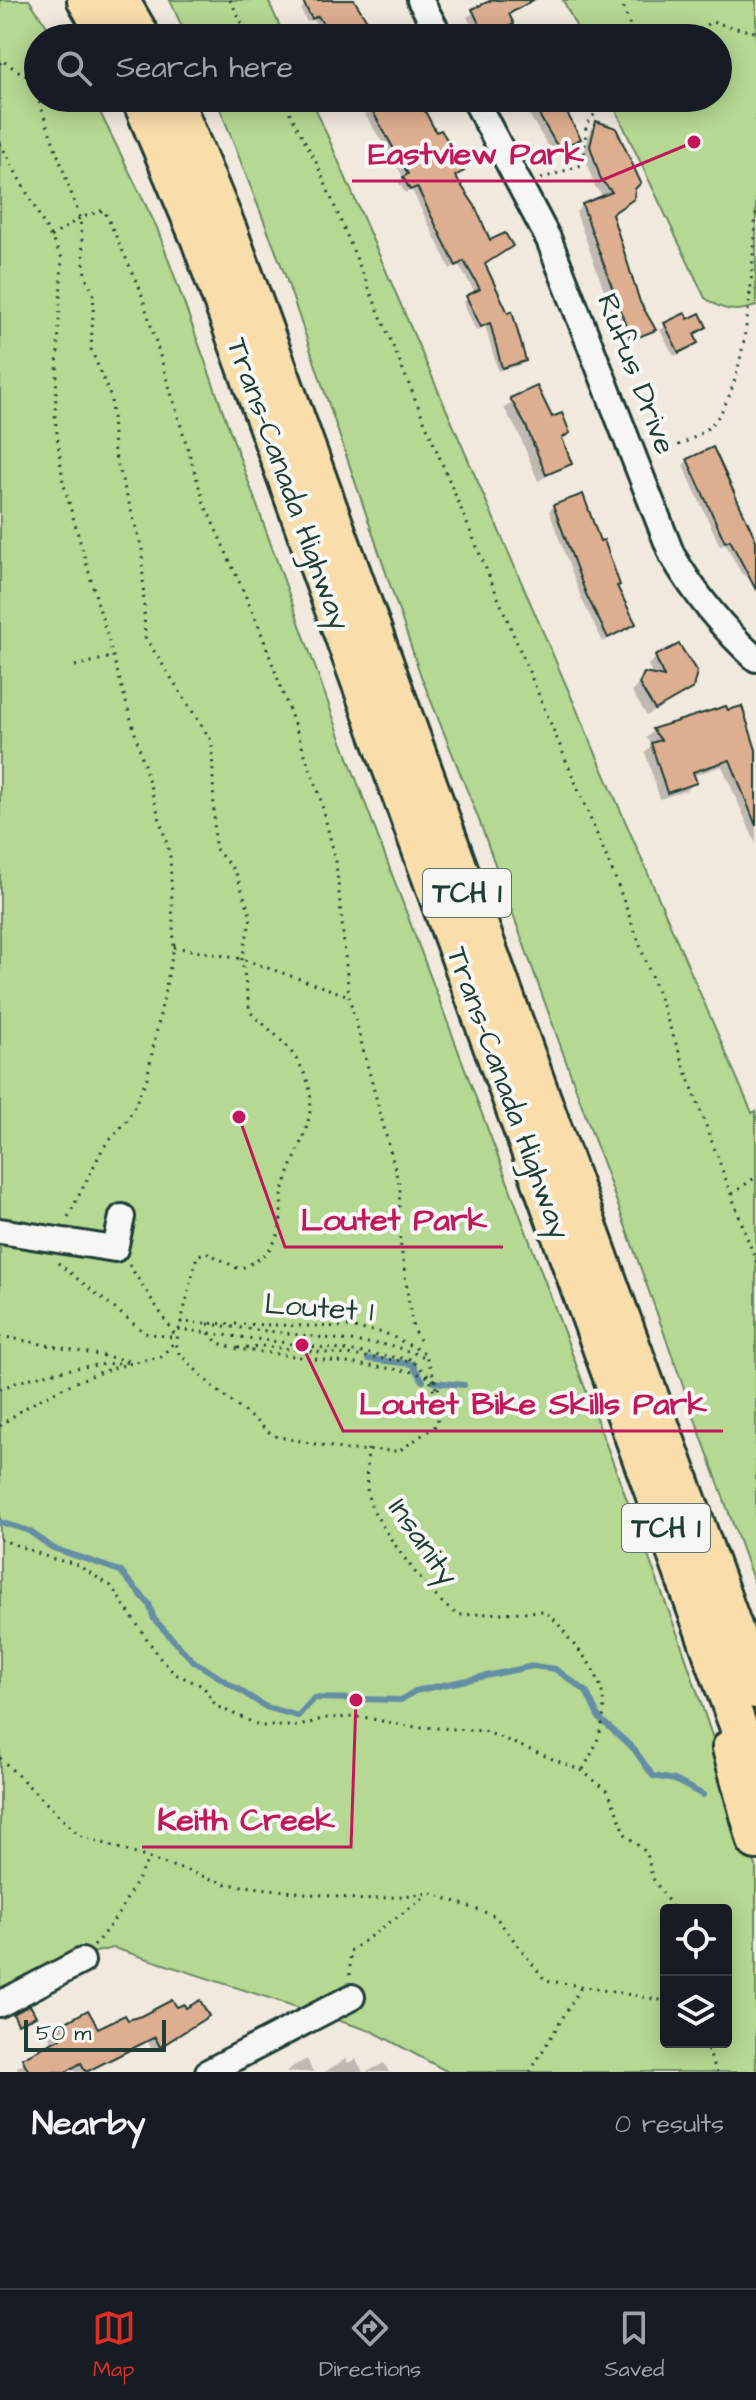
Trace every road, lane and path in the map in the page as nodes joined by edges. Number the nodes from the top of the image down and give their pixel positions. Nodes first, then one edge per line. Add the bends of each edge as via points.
1 (86, 0) edge
2 (120, 0) edge
3 (230, 0) edge
4 (420, 0) edge
5 (621, 0) edge
6 (100, 24) edge
7 (134, 24) edge
8 (243, 24) edge
9 (433, 24) edge
10 (629, 24) edge
11 (732, 27) edge
12 (756, 36) edge
13 (0, 64) edge
14 (24, 75) edge
15 (43, 112) edge
16 (146, 112) edge
17 (179, 112) edge
18 (289, 112) edge
19 (482, 112) edge
20 (597, 112) edge
21 (0, 143) edge
22 (522, 186) junction
23 (756, 212) edge
24 (80, 218) junction
25 (50, 238) junction
26 (756, 290) edge
27 (749, 295) junction
28 (636, 462) junction
29 (112, 657) junction
30 (756, 659) edge
31 (75, 666) dead end
32 (174, 947) junction
33 (242, 959) junction
34 (349, 996) junction
35 (756, 1177) edge
36 (732, 1194) junction
37 (122, 1217) dead end
38 (0, 1231) edge
39 (42, 1237) junction
40 (115, 1249) junction
41 (756, 1262) edge
42 (179, 1322) junction
43 (198, 1323) junction
44 (178, 1329) junction
45 (209, 1333) junction
46 (0, 1336) edge
47 (177, 1338) junction
48 (423, 1344) dead end
49 (234, 1348) junction
50 (428, 1360) junction
51 (134, 1362) junction
52 (416, 1363) junction
53 (0, 1389) edge
54 (441, 1408) junction
55 (0, 1426) edge
56 (368, 1449) junction
57 (0, 1539) edge
58 (720, 1675) junction
59 (756, 1690) edge
60 (0, 1758) edge
61 (582, 1771) junction
62 (756, 1775) edge
63 (756, 1841) edge
64 (149, 1858) junction
65 (431, 1893) junction
66 (670, 1904) edge
67 (82, 1961) joint
68 (583, 1984) junction
69 (352, 1997) joint
70 (660, 2000) edge
71 (0, 2004) edge
72 (707, 2048) edge
73 (208, 2072) edge
74 (530, 2072) edge
75 (717, 2072) edge

1 - 6 highway
2 - 7 highway
3 - 8 path
4 - 9 street
5 - 10 path
11 - 12 path
13 - 14 path via 1,60
15 - 24 path
16 - 58 highway, Trans-Canada Highway / TCH 1 via 209,266
17 - 59 highway, Trans-Canada Highway / TCH 1 via 233,242
18 - 36 path via 317,164 616,880
19 - 22 street, Rufus Drive
20 - 22 path via 586,124 584,164
21 - 25 path
22 - 28 street, Rufus Drive via 596,353
23 - 27 path
24 - 25 path
24 - 33 path via 85,274 94,296 91,349 111,398 114,452 142,548 145,637 212,742 215,848 236,873 251,917
24 - 34 path via 104,210 140,289 204,503 258,624 319,793 336,862
25 - 29 path via 62,258 55,417 63,482
26 - 27 path
27 - 28 path via 729,402 710,427
28 - 30 street, Rufus Drive via 672,555 692,589
29 - 31 path
29 - 32 path via 170,855
32 - 33 path
32 - 39 path via 147,1078 129,1118 103,1148 61,1229
33 - 34 path
33 - 42 path via 250,1012 288,1045 308,1080 308,1120 283,1193 278,1236 262,1259 239,1269 206,1252 197,1256
34 - 48 path via 400,1188 398,1227 413,1330
35 - 36 path
36 - 41 path
37 - 40 street
38 - 39 street
39 - 40 street
39 - 47 path via 42,1250 145,1333
40 - 47 path
42 - 43 path
42 - 44 path
43 - 50 path via 393,1346
43 - 50 path, Loutet 1 via 373,1331 408,1343
44 - 45 path
44 - 47 path
45 - 49 path
45 - 52 path via 364,1351
46 - 51 path
47 - 51 path via 161,1357
47 - 56 path via 179,1353 274,1436
49 - 52 path
49 - 54 path via 409,1371 429,1377
50 - 54 path
51 - 53 path via 43,1373
51 - 55 path via 40,1398
52 - 54 path via 434,1380
54 - 56 path via 437,1425 420,1440 399,1451
56 - 61 path, Insanity via 371,1505 424,1585 449,1612 543,1611 554,1617 596,1671 604,1709 599,1741
57 - 61 path via 74,1563 111,1586 175,1674 203,1686 216,1706 261,1726 363,1717 484,1731
58 - 62 highway, Trans-Canada Highway / TCH 1
58 - 63 highway via 733,1765
60 - 64 path via 79,1835
61 - 66 path via 608,1791 626,1835 647,1853 652,1877
64 - 65 path via 226,1884 365,1900
64 - 67 path via 118,1915
65 - 68 path via 495,1916 545,1980
65 - 69 path via 350,1951
67 - 71 street
68 - 70 path
68 - 74 path
69 - 73 street
72 - 75 path

